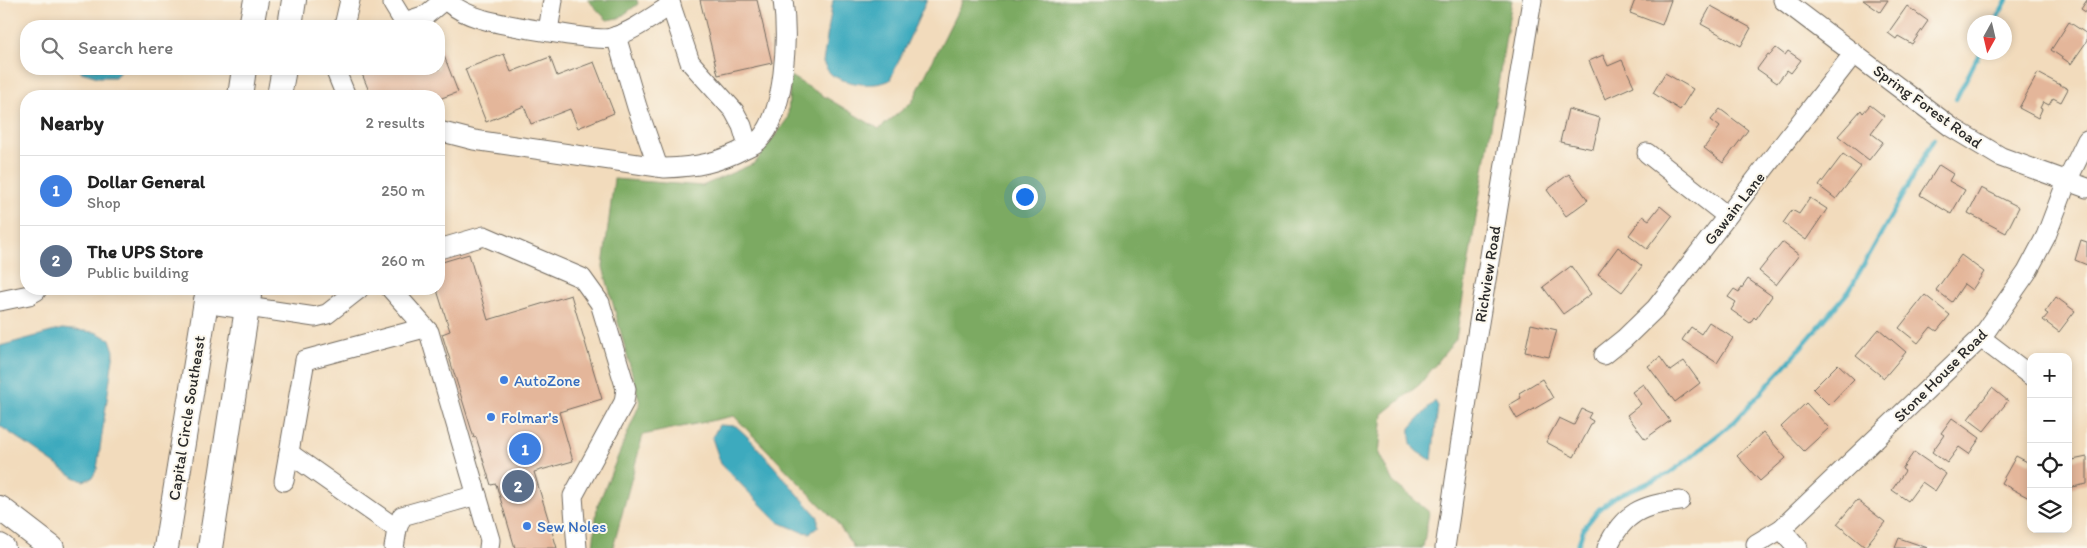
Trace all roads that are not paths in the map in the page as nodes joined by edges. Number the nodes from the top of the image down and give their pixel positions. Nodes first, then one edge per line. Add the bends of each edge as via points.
1 (256, 0) edge
2 (294, 0) edge
3 (350, 0) edge
4 (444, 0) edge
5 (553, 0) edge
6 (783, 0) edge
7 (1532, 0) edge
8 (1787, 1) edge
9 (670, 3) edge
10 (394, 4) dead end
11 (252, 20) edge
12 (291, 20) edge
13 (345, 20) edge
14 (403, 20) edge
15 (410, 20) edge
16 (548, 31) junction
17 (612, 37) junction
18 (1854, 52) junction
19 (243, 75) edge
20 (283, 75) edge
21 (337, 75) edge
22 (241, 90) edge
23 (280, 90) edge
24 (344, 90) edge
25 (445, 133) edge
26 (2087, 140) edge
27 (748, 146) junction
28 (1647, 153) dead end
29 (658, 167) junction
30 (2067, 181) junction
31 (2087, 188) edge
32 (1727, 216) junction
33 (445, 247) edge
34 (29, 295) edge
35 (207, 295) edge
36 (352, 295) edge
37 (396, 295) edge
38 (248, 298) edge
39 (0, 301) edge
40 (424, 328) junction
41 (1981, 338) junction
42 (1604, 355) dead end
43 (2027, 373) edge
44 (289, 453) junction
45 (284, 481) dead end
46 (477, 495) junction
47 (1680, 501) dead end
48 (0, 508) edge
49 (169, 522) junction
50 (397, 528) junction
51 (1780, 529) junction
52 (1756, 544) dead end
53 (52, 548) edge
54 (150, 548) edge
55 (166, 548) edge
56 (210, 548) edge
57 (394, 548) edge
58 (489, 548) edge
59 (577, 548) edge
60 (1445, 548) edge
61 (1607, 548) edge
62 (1798, 548) edge

1 - 11 main road
2 - 12 main road
3 - 13 street
4 - 15 street via 426,15
4 - 16 street via 456,9 483,20
5 - 16 street
6 - 27 street via 784,62 779,96 759,141
7 - 60 street, Richview Road
8 - 18 street, Spring Forest Road
9 - 17 street
9 - 27 street via 690,62 734,111
10 - 14 street
16 - 17 street
17 - 29 street
18 - 30 street, Spring Forest Road via 1951,127 2001,157
18 - 32 street, Gawain Lane
19 - 22 main road
20 - 23 main road
21 - 24 street
25 - 29 street
26 - 30 street, Stone House Road
27 - 29 street via 725,159 692,167
28 - 32 street
30 - 31 street, Spring Forest Road
30 - 41 street, Stone House Road via 2046,236 2027,272
32 - 42 street, Gawain Lane via 1656,308
33 - 59 street via 484,236 582,278 600,303 626,389 624,402 573,496
34 - 39 street
35 - 38 main road
35 - 49 main road, Capital Circle Southeast
36 - 38 street via 327,314 315,318
37 - 40 street
38 - 56 main road
40 - 44 street via 305,360
40 - 46 street via 429,332
41 - 43 street
41 - 51 street, Stone House Road
44 - 45 street
44 - 50 street
46 - 50 street via 402,516
46 - 58 street via 490,540
47 - 61 street via 1659,503 1626,518
48 - 53 main road
49 - 54 main road
49 - 55 main road, Capital Circle Southeast
50 - 57 street
51 - 52 street, Stone House Road
51 - 62 street

